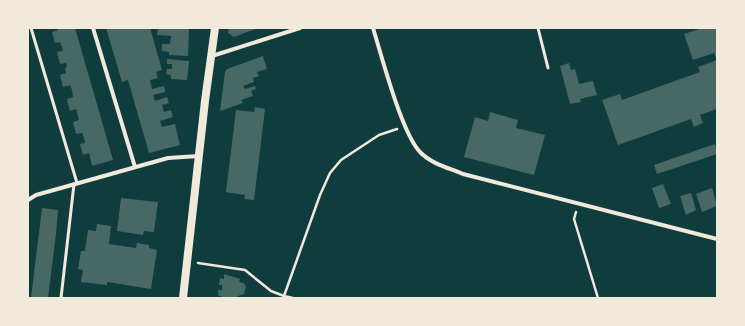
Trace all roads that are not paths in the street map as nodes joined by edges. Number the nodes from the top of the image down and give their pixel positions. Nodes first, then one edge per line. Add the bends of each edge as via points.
1 (31, 28) edge
2 (93, 28) edge
3 (215, 28) edge
4 (300, 28) edge
5 (373, 28) edge
6 (538, 28) edge
7 (212, 56) junction
8 (548, 68) dead end
9 (200, 156) junction
10 (135, 167) junction
11 (75, 184) junction
12 (28, 200) edge
13 (717, 240) edge
14 (61, 298) edge
15 (183, 298) edge

1 - 11 lane
2 - 10 street
3 - 7 main road
4 - 7 street
5 - 13 street via 409,136 421,153 436,163 462,174
6 - 8 lane
7 - 9 main road
9 - 10 street via 168,158
9 - 15 main road
10 - 11 street
11 - 12 street via 36,195
11 - 14 lane

